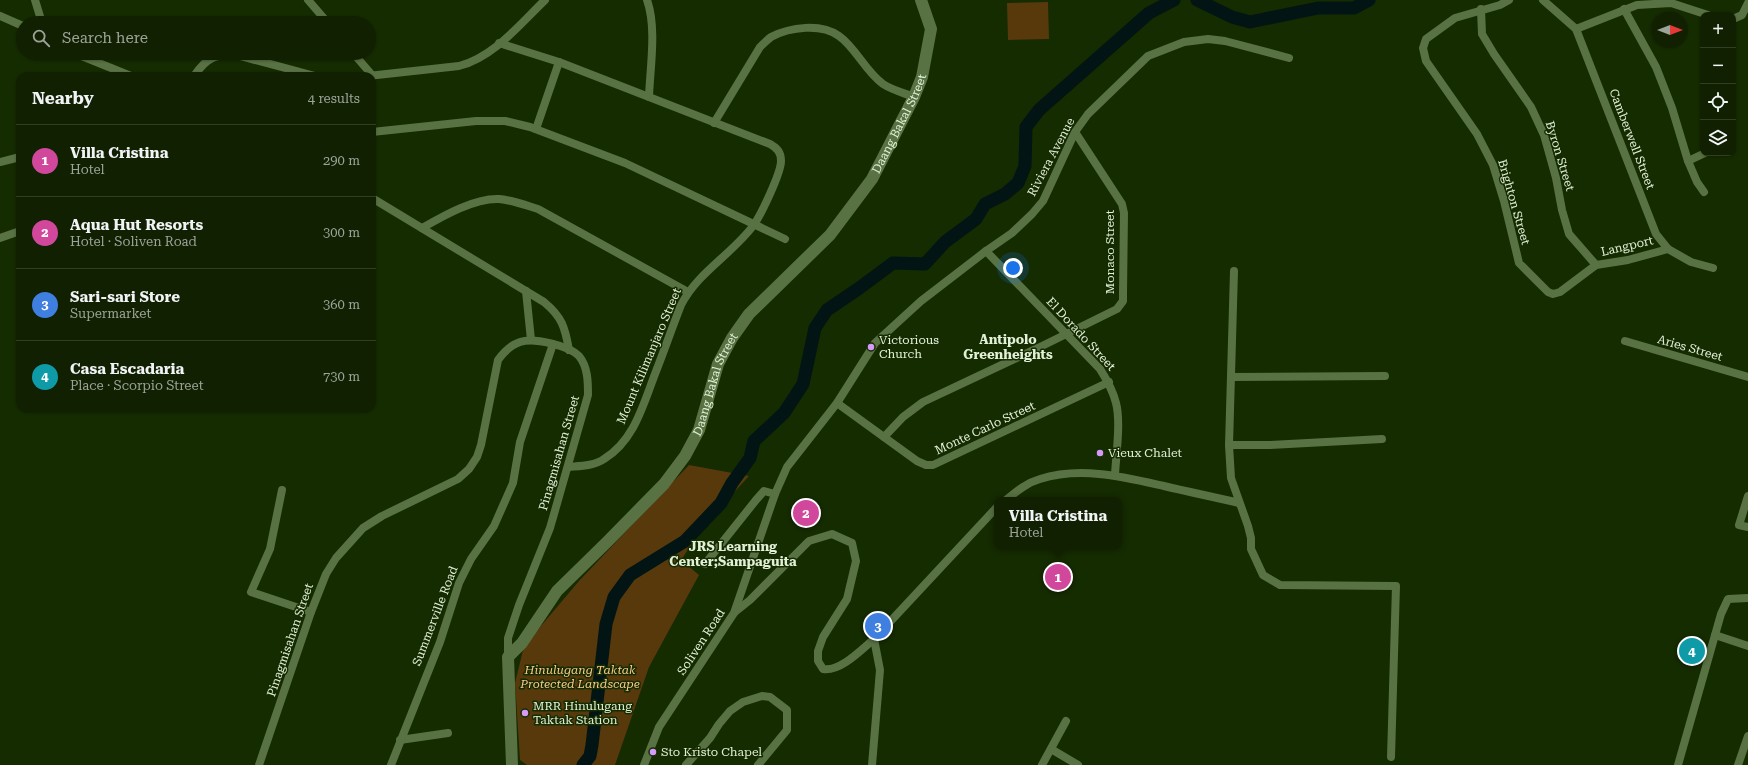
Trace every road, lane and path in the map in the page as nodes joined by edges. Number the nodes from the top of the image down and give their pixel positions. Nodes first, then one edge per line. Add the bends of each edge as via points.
1 (35, 0) edge
2 (308, 0) edge
3 (545, 0) edge
4 (646, 0) edge
5 (921, 0) edge
6 (1509, 0) edge
7 (1543, 0) edge
8 (1748, 3) edge
9 (1481, 9) junction
10 (1624, 9) junction
11 (1700, 14) edge
12 (0, 16) edge
13 (40, 16) edge
14 (322, 16) edge
15 (1736, 17) edge
16 (16, 23) edge
17 (1576, 29) junction
18 (499, 43) junction
19 (1289, 58) dead end
20 (91, 60) edge
21 (208, 60) edge
22 (255, 60) edge
23 (358, 60) edge
24 (559, 62) junction
25 (121, 72) edge
26 (198, 72) edge
27 (300, 72) edge
28 (367, 72) edge
29 (376, 75) edge
30 (914, 97) junction
31 (649, 98) junction
32 (714, 123) junction
33 (536, 129) junction
34 (376, 132) edge
35 (1075, 132) junction
36 (1700, 155) edge
37 (16, 158) edge
38 (1688, 161) junction
39 (0, 162) edge
40 (1704, 192) dead end
41 (376, 200) edge
42 (754, 225) junction
43 (422, 228) junction
44 (16, 232) edge
45 (0, 238) edge
46 (785, 239) dead end
47 (1668, 249) junction
48 (986, 251) junction
49 (1596, 265) junction
50 (1713, 268) dead end
51 (1234, 271) dead end
52 (526, 291) junction
53 (688, 292) junction
54 (1553, 294) joint
55 (1065, 334) junction
56 (531, 340) junction
57 (1625, 341) dead end
58 (553, 344) junction
59 (569, 350) junction
60 (1385, 376) dead end
61 (1231, 377) junction
62 (1748, 377) edge
63 (1109, 382) junction
64 (837, 403) junction
65 (884, 437) junction
66 (1382, 439) dead end
67 (1229, 445) junction
68 (569, 467) junction
69 (1115, 475) junction
70 (282, 490) dead end
71 (775, 494) junction
72 (1748, 496) edge
73 (1010, 497) edge
74 (1239, 503) junction
75 (994, 510) edge
76 (1748, 527) edge
77 (705, 564) dead end
78 (1748, 598) edge
79 (311, 612) junction
80 (734, 613) junction
81 (1715, 635) junction
82 (874, 639) junction
83 (1748, 646) edge
84 (508, 658) junction
85 (1066, 721) dead end
86 (448, 733) dead end
87 (1748, 736) edge
88 (400, 740) junction
89 (1051, 750) junction
90 (1391, 757) dead end
91 (259, 765) edge
92 (391, 765) edge
93 (512, 765) edge
94 (644, 765) edge
95 (686, 765) edge
96 (758, 765) edge
97 (872, 765) edge
98 (1042, 765) edge
99 (1078, 765) edge
100 (1678, 765) edge
101 (1738, 765) edge

1 - 13 street
2 - 14 street
3 - 18 street
4 - 31 street via 651,14 652,29
5 - 30 street, Daang Bakal Street via 931,29 922,77
6 - 9 street via 1500,5
7 - 17 street, Camberwell Street
8 - 15 street via 1742,14
9 - 49 street, Byron Street via 1482,34 1531,107 1544,135 1569,234
9 - 54 street, Brighton Street via 1455,18 1426,39 1423,48 1426,61 1477,134 1493,165 1519,263
10 - 11 street via 1637,5 1671,3
10 - 17 street
10 - 38 street via 1656,67
12 - 16 street
17 - 47 street, Camberwell Street via 1656,234
18 - 24 street
18 - 29 street via 480,58 459,66
19 - 35 street, Riviera Avenue via 1208,39 1164,48 1148,56 1088,114
20 - 25 street
21 - 26 street
22 - 27 street
23 - 28 street
24 - 31 street
24 - 33 street
30 - 32 street via 884,84 869,71 840,36 830,31 801,28 770,38 760,47
30 - 84 street, Daang Bakal Street via 872,179 830,235 749,314 732,338 718,364 699,430 685,456 664,484 557,591 522,643
31 - 32 street
32 - 42 street, Mount Kilimanjaro Street via 770,144 779,151 780,168
33 - 34 street via 505,121 476,120
33 - 42 street via 625,163
35 - 48 street, Riviera Avenue via 1043,201 1012,233
35 - 55 street, Monaco Street via 1122,204 1123,301 1117,309
36 - 38 street
37 - 39 street
38 - 40 street
41 - 43 street
42 - 46 street
42 - 53 street, Mount Kilimanjaro Street
43 - 52 street
43 - 53 street via 441,217 479,202 498,199 517,202 538,209
44 - 45 street
47 - 49 street, Langport via 1628,260
47 - 50 street, Camberwell Street via 1691,262
48 - 55 street, El Dorado Street
48 - 64 street, Riviera Avenue via 921,301 875,343
49 - 54 street, Langport via 1560,292
51 - 61 street
52 - 56 street
52 - 59 street via 557,314 565,329
53 - 68 street, Mount Kilimanjaro Street via 642,409 626,438 603,460
55 - 63 street, El Dorado Street via 1100,369
55 - 65 street, Monaco Street via 923,402 903,417
56 - 58 street, Pinagmisahan Street
56 - 79 street, Pinagmisahan Street via 519,342 503,353 498,360 481,445 469,470 442,488 382,516 363,528 336,558 326,574
57 - 62 street, Aries Street
58 - 59 street, Pinagmisahan Street
58 - 88 street, Summerville Road via 520,442 513,484 494,526 471,559 459,583 440,642
59 - 68 street, Pinagmisahan Street via 583,363 588,379 588,395
60 - 61 street
61 - 67 street
63 - 65 street, Monte Carlo Street via 933,466 917,462
63 - 69 street, El Dorado Street via 1116,404
64 - 65 street, Monte Carlo Street
64 - 71 street, Soliven Road via 787,467
66 - 67 street
67 - 74 street via 1231,478
68 - 84 street, Pinagmisahan Street via 550,528 508,638
69 - 73 street via 1057,475 1022,487
69 - 74 street
70 - 79 street via 270,549 251,592
71 - 77 street via 764,491
71 - 80 street, Soliven Road
72 - 76 street via 1739,525
74 - 90 street via 1248,526 1251,549 1263,575 1280,585 1396,586
75 - 82 street
78 - 81 street via 1728,599
79 - 91 street, Pinagmisahan Street
80 - 82 street via 809,541 832,534 852,543 856,561 847,599 823,636 818,661 823,669 836,668
80 - 94 street, Soliven Road via 659,727
81 - 83 street
81 - 100 street
82 - 97 street via 880,670
84 - 93 street
85 - 89 street
86 - 88 street
87 - 101 street
88 - 92 street, Summerville Road
89 - 98 street
89 - 99 street
95 - 96 street via 730,711 743,702 762,696 770,697 787,710 787,730

